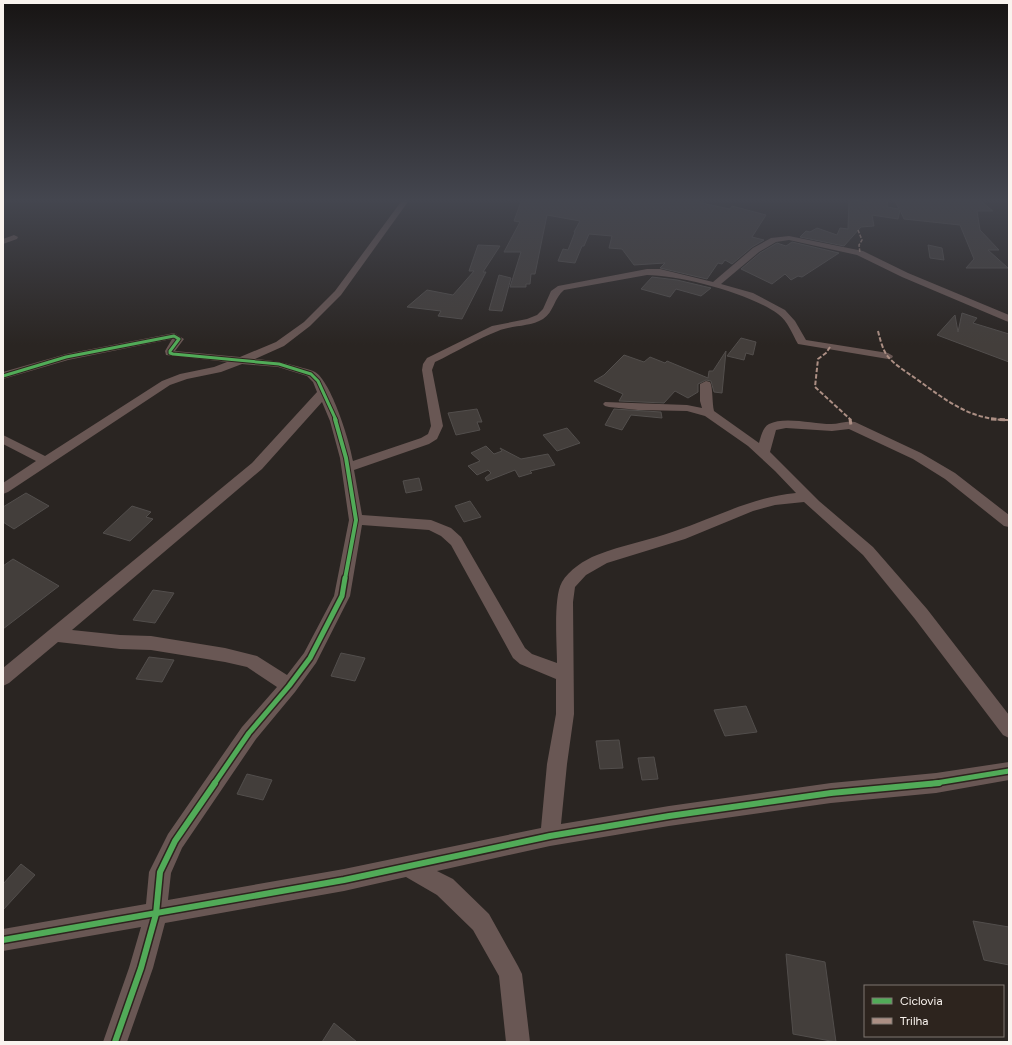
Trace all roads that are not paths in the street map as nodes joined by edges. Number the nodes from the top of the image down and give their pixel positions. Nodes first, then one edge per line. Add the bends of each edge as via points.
1 (371, 248) edge
2 (760, 248) edge
3 (836, 248) edge
4 (716, 284) junction
5 (1009, 319) edge
6 (888, 356) dead end
7 (242, 360) junction
8 (3, 376) edge
9 (706, 384) dead end
10 (324, 392) junction
11 (609, 404) dead end
12 (709, 413) junction
13 (3, 440) edge
14 (763, 453) junction
15 (46, 461) junction
16 (347, 468) junction
17 (3, 489) edge
18 (808, 497) junction
19 (356, 520) junction
20 (1009, 522) edge
21 (54, 634) junction
22 (566, 675) junction
23 (3, 678) edge
24 (290, 686) junction
25 (1009, 729) edge
26 (1009, 771) edge
27 (550, 836) junction
28 (406, 866) junction
29 (156, 914) junction
30 (3, 940) edge
31 (115, 1042) edge
32 (518, 1042) edge

1 - 7 street via 338,293 307,324 280,344
2 - 4 street
3 - 5 street via 860,253
4 - 6 street via 750,295 782,312 802,342
4 - 16 street via 672,274 647,272 561,288 554,293 547,310 540,317 496,328 431,360 427,370 437,426 433,436
7 - 8 street via 170,353 179,339 174,336 81,354
7 - 10 street via 279,364 311,374
7 - 15 street via 166,383
9 - 12 street
10 - 16 street via 336,421
10 - 21 street via 257,466
11 - 12 street via 687,408
12 - 14 street
13 - 15 street
14 - 18 street
14 - 20 street via 768,432 773,426 783,423 839,428 851,425 924,460 950,476
15 - 17 street
16 - 19 street
18 - 22 street via 775,500 748,508 680,535 602,560 582,571 568,585 565,602
18 - 25 street via 868,551 921,614
19 - 22 street via 431,525 446,532 456,541 519,653 526,659
19 - 24 street via 342,596 310,658
21 - 23 street
21 - 24 street via 151,643 225,655 252,661
22 - 27 street via 565,714
24 - 29 street via 249,733 175,841 160,872
26 - 27 street via 936,783 831,793
27 - 28 street
28 - 29 street via 336,882
28 - 32 street via 445,887 481,922 510,974
29 - 30 street
29 - 31 street via 141,968

